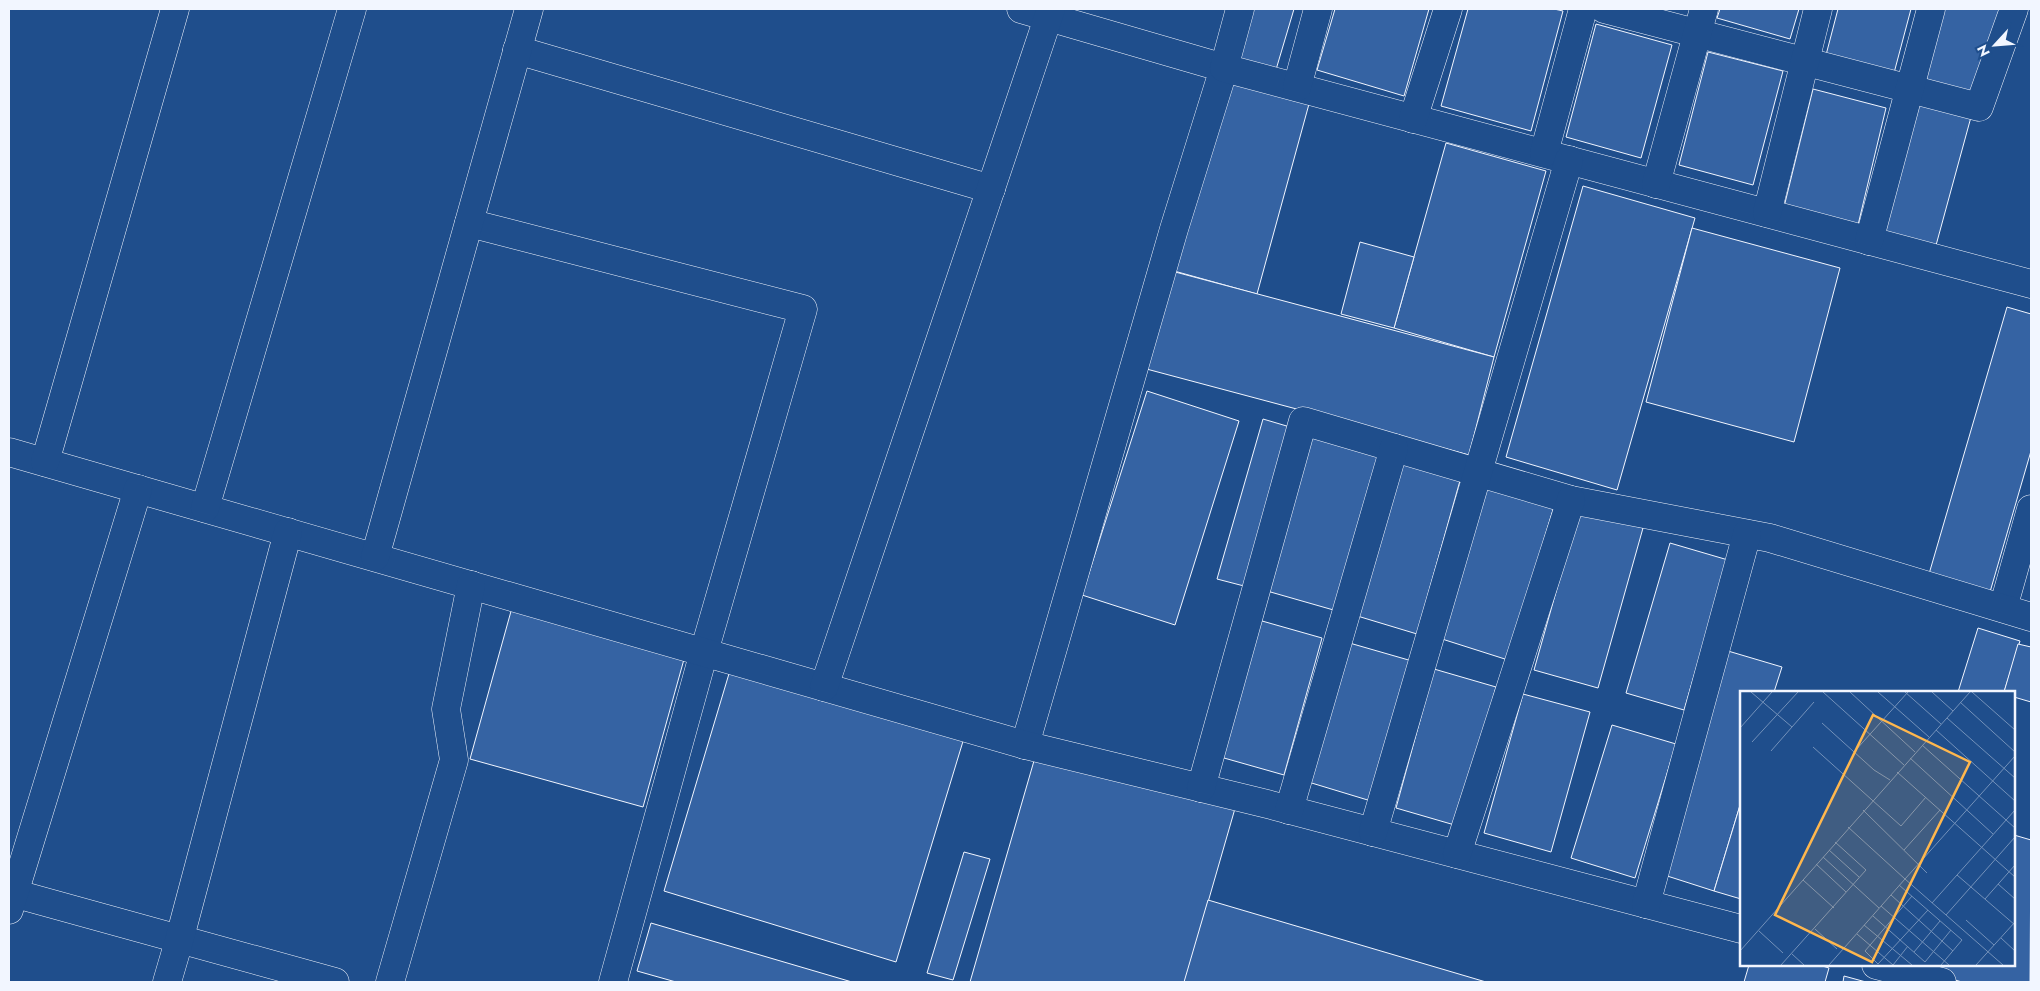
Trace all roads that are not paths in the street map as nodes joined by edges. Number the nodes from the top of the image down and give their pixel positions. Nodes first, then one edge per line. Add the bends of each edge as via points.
1 (175, 9) edge
2 (352, 9) edge
3 (529, 9) edge
4 (1021, 9) edge
5 (1240, 9) edge
6 (1318, 9) edge
7 (1448, 9) edge
8 (1582, 9) edge
9 (1604, 9) edge
10 (1818, 9) edge
11 (1931, 9) edge
12 (2014, 9) edge
13 (1050, 13) edge
14 (1701, 21) edge
15 (517, 50) junction
16 (1805, 61) junction
17 (1224, 68) junction
18 (1297, 87) junction
19 (1910, 89) junction
20 (1414, 119) junction
21 (1556, 157) junction
22 (1656, 184) junction
23 (991, 189) junction
24 (1767, 213) junction
25 (469, 223) junction
26 (1869, 241) junction
27 (2031, 284) edge
28 (1394, 448) junction
29 (9, 452) edge
30 (45, 462) junction
31 (1478, 472) junction
32 (138, 489) junction
33 (1571, 500) junction
34 (205, 508) junction
35 (2031, 509) edge
36 (288, 532) junction
37 (1747, 534) junction
38 (375, 557) junction
39 (471, 585) junction
40 (2003, 608) junction
41 (2031, 617) edge
42 (704, 652) junction
43 (824, 687) junction
44 (1025, 745) junction
45 (1201, 788) junction
46 (1289, 810) junction
47 (1373, 832) junction
48 (1457, 854) junction
49 (10, 899) edge
50 (1646, 904) junction
51 (1740, 929) edge
52 (179, 940) junction
53 (1880, 966) edge
54 (166, 982) edge
55 (335, 982) edge
56 (390, 982) edge
57 (613, 982) edge
58 (1942, 982) edge

1 - 30 street
2 - 34 street
3 - 15 street
4 - 13 street
5 - 17 street
6 - 18 street
7 - 20 street
8 - 21 street
9 - 14 street
10 - 16 street
11 - 19 street
12 - 19 street via 1979,107
13 - 17 street
13 - 23 street
14 - 16 street
14 - 22 street
15 - 23 street
15 - 25 street
16 - 19 street
16 - 24 street
17 - 18 street
17 - 44 street via 1171,238
18 - 20 street
19 - 26 street
20 - 21 street
21 - 22 street
21 - 31 street
22 - 24 street
23 - 43 street
24 - 26 street
25 - 38 street
25 - 42 street via 803,309
26 - 27 street
28 - 31 street
28 - 45 street via 1303,422
28 - 46 street
29 - 30 street
30 - 32 street
31 - 33 street
31 - 47 street
32 - 34 street
32 - 49 street
33 - 37 street
33 - 48 street
34 - 36 street
35 - 40 street
36 - 38 street
36 - 52 street
37 - 40 street via 1770,538
37 - 50 street
38 - 39 street
39 - 42 street
39 - 56 street via 446,709 454,760
40 - 41 street
42 - 43 street
42 - 57 street
43 - 44 street
44 - 45 street
45 - 46 street
46 - 47 street
47 - 48 street
48 - 50 street
49 - 52 street
50 - 51 street
52 - 54 street
52 - 55 street
53 - 58 street

